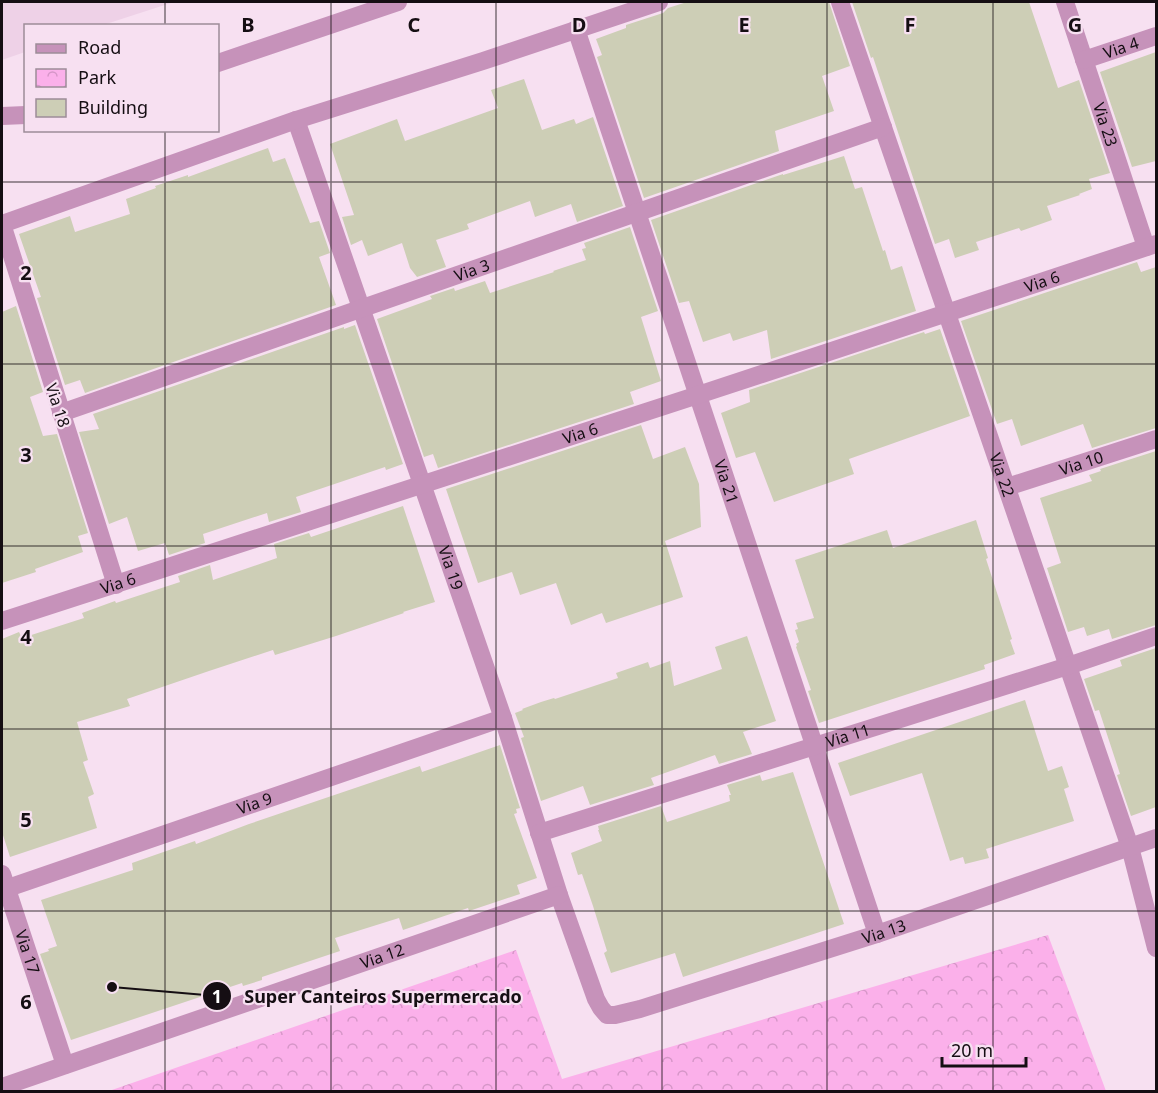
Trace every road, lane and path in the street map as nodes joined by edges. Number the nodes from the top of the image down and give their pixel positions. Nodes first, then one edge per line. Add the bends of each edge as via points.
1 (398, 2) edge
2 (659, 2) edge
3 (840, 2) edge
4 (1065, 2) edge
5 (625, 8) edge
6 (576, 29) junction
7 (1156, 36) edge
8 (1084, 60) junction
9 (219, 63) edge
10 (24, 115) edge
11 (2, 116) edge
12 (296, 120) junction
13 (883, 127) junction
14 (638, 214) junction
15 (2, 224) edge
16 (1151, 245) edge
17 (361, 309) junction
18 (947, 314) junction
19 (698, 395) junction
20 (61, 414) junction
21 (1156, 439) edge
22 (421, 484) junction
23 (1006, 487) junction
24 (116, 585) junction
25 (2, 621) edge
26 (1156, 636) edge
27 (1068, 666) junction
28 (503, 718) junction
29 (815, 745) junction
30 (539, 833) junction
31 (1156, 838) edge
32 (1130, 847) junction
33 (3, 884) edge
34 (559, 895) junction
35 (877, 934) junction
36 (1156, 948) edge
37 (607, 1015) joint
38 (65, 1065) junction
39 (2, 1087) edge

1 - 9 street
2 - 5 street
3 - 13 street, Via 22
4 - 8 street, Via 23
5 - 6 street
6 - 12 street
6 - 14 street, Via 21
7 - 8 street, Via 4
8 - 16 street, Via 23
10 - 11 street
12 - 15 street
12 - 17 street, Via 19
13 - 14 street, Via 3
13 - 18 street, Via 22
14 - 17 street, Via 3
14 - 19 street, Via 21
15 - 20 street, Via 18
16 - 18 street, Via 6
17 - 20 street, Via 3
17 - 22 street, Via 19
18 - 19 street, Via 6
18 - 23 street, Via 22
19 - 22 street, Via 6
19 - 29 street, Via 21
20 - 24 street, Via 18
21 - 23 street, Via 10
22 - 24 street, Via 6
22 - 28 street, Via 19
23 - 27 street, Via 22
24 - 25 street, Via 6
26 - 27 street, Via 11
27 - 29 street, Via 11
27 - 32 street, Via 22
28 - 30 street, Via 19
28 - 33 street, Via 9
29 - 30 street, Via 11
29 - 35 street, Via 21
30 - 34 street, Via 19
31 - 32 street, Via 13
32 - 35 street, Via 13
32 - 36 street, Via 22
33 - 38 street, Via 17
34 - 37 street, Via 19 via 596,999
34 - 38 street, Via 12
35 - 37 street, Via 13 via 640,1009
38 - 39 street, Via 12

